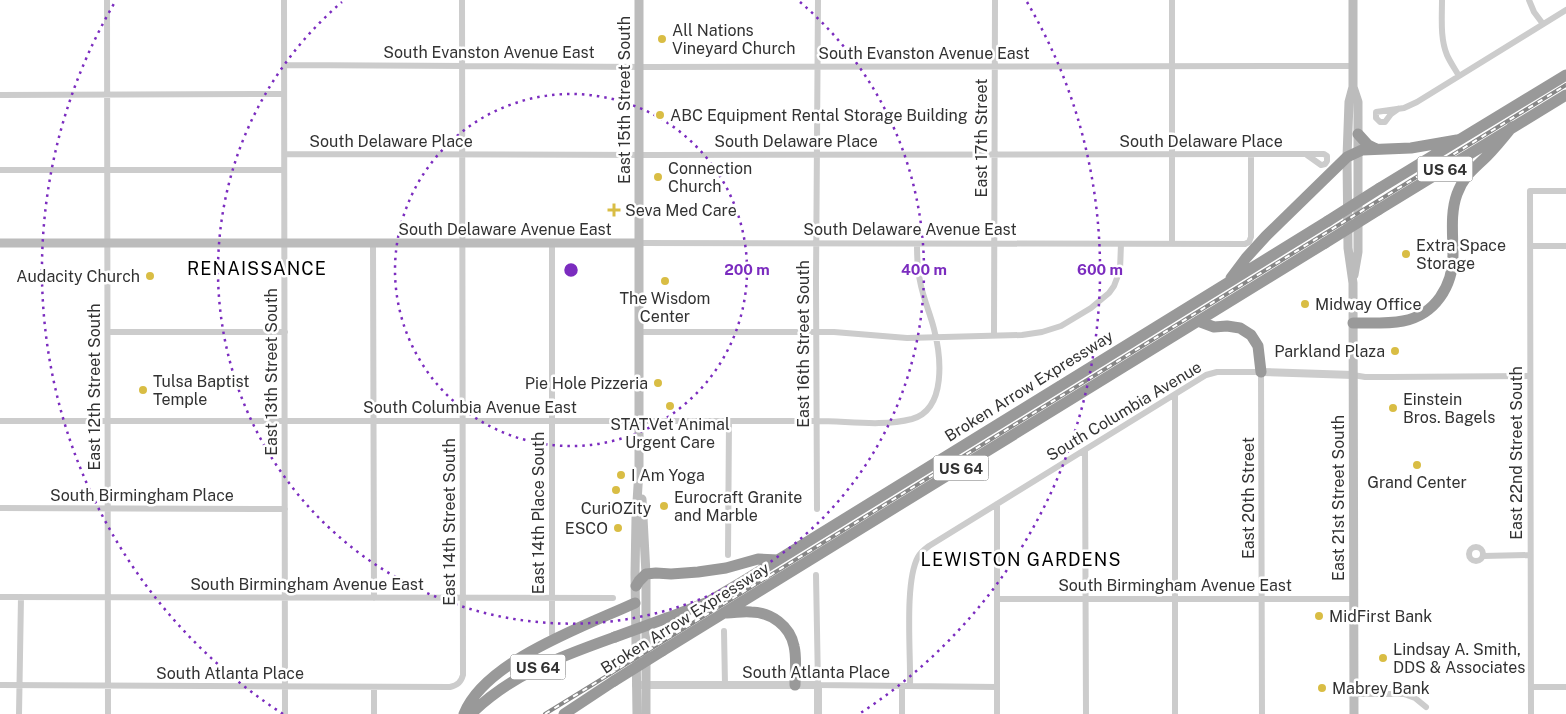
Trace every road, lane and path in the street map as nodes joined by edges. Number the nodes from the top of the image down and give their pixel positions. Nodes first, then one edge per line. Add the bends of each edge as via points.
1 (107, 0) edge
2 (284, 0) edge
3 (462, 0) edge
4 (639, 0) edge
5 (818, 0) edge
6 (995, 0) edge
7 (1172, 0) edge
8 (1353, 0) edge
9 (1442, 0) edge
10 (1529, 0) edge
11 (1566, 10) edge
12 (1543, 24) junction
13 (284, 65) junction
14 (462, 66) junction
15 (639, 66) junction
16 (1172, 66) junction
17 (1353, 66) junction
18 (817, 67) junction
19 (995, 67) junction
20 (1566, 74) edge
21 (1459, 76) junction
22 (1353, 87) junction
23 (0, 94) edge
24 (107, 94) junction
25 (284, 94) junction
26 (1566, 95) edge
27 (1398, 109) dead end
28 (1512, 128) junction
29 (1358, 134) junction
30 (1457, 140) junction
31 (1376, 149) junction
32 (1358, 151) junction
33 (285, 154) junction
34 (462, 155) junction
35 (640, 155) junction
36 (817, 155) junction
37 (994, 155) junction
38 (1172, 155) junction
39 (1251, 155) junction
40 (1307, 155) dead end
41 (1347, 157) junction
42 (108, 169) junction
43 (0, 170) edge
44 (284, 170) junction
45 (1566, 191) edge
46 (0, 243) edge
47 (284, 243) junction
48 (552, 243) junction
49 (640, 243) junction
50 (108, 244) junction
51 (373, 244) junction
52 (462, 244) junction
53 (816, 244) junction
54 (917, 244) junction
55 (994, 244) junction
56 (1121, 244) junction
57 (1172, 244) junction
58 (1530, 246) junction
59 (1566, 246) edge
60 (1353, 283) junction
61 (1226, 284) junction
62 (1198, 321) junction
63 (1353, 323) junction
64 (108, 332) junction
65 (285, 332) junction
66 (639, 332) junction
67 (817, 332) junction
68 (994, 336) junction
69 (936, 337) junction
70 (1261, 372) junction
71 (1353, 375) junction
72 (1530, 376) junction
73 (1175, 395) junction
74 (0, 421) edge
75 (108, 421) junction
76 (284, 421) junction
77 (374, 421) junction
78 (462, 421) junction
79 (552, 421) junction
80 (640, 421) junction
81 (729, 421) junction
82 (817, 421) junction
83 (1085, 451) junction
84 (639, 470) junction
85 (997, 504) junction
86 (0, 508) edge
87 (108, 509) junction
88 (285, 509) junction
89 (817, 509) dead end
90 (728, 555) dead end
91 (1483, 556) dead end
92 (1530, 556) junction
93 (778, 560) junction
94 (646, 574) junction
95 (816, 574) dead end
96 (636, 586) junction
97 (0, 597) edge
98 (21, 598) junction
99 (108, 598) junction
100 (285, 598) junction
101 (374, 598) junction
102 (463, 598) junction
103 (552, 598) junction
104 (613, 598) dead end
105 (997, 598) junction
106 (1086, 598) junction
107 (1176, 599) junction
108 (1262, 599) junction
109 (1353, 599) junction
110 (636, 603) junction
111 (723, 614) junction
112 (724, 631) dead end
113 (552, 634) dead end
114 (459, 684) joint
115 (647, 684) junction
116 (0, 685) edge
117 (19, 685) junction
118 (636, 685) junction
119 (725, 685) junction
120 (108, 686) junction
121 (285, 686) junction
122 (795, 686) junction
123 (818, 686) junction
124 (902, 686) junction
125 (910, 686) junction
126 (374, 687) junction
127 (997, 687) junction
128 (1531, 687) junction
129 (1566, 687) edge
130 (1353, 694) junction
131 (1426, 707) dead end
132 (19, 714) edge
133 (108, 714) edge
134 (285, 714) edge
135 (374, 714) edge
136 (464, 714) edge
137 (471, 714) edge
138 (564, 714) edge
139 (637, 714) edge
140 (646, 714) edge
141 (818, 714) edge
142 (902, 714) edge
143 (997, 714) edge
144 (1086, 714) edge
145 (1175, 714) edge
146 (1262, 714) edge
147 (1354, 714) edge
148 (1531, 714) edge

1 - 24 street, East 12th Street South
2 - 13 street, East 13th Street South
3 - 14 street, East 14th Street South
4 - 15 main road, East 15th Street South
5 - 18 street, East 16th Street South
6 - 19 street, East 17th Street
7 - 16 street
8 - 17 main road, East 21st Street South
9 - 21 street via 1444,47
10 - 12 street
11 - 12 street
12 - 21 street
13 - 14 street, South Evanston Avenue East
13 - 25 street, East 13th Street South
14 - 15 street, South Evanston Avenue East
14 - 34 street, East 14th Street South
15 - 18 street, South Evanston Avenue East
15 - 35 main road, East 15th Street South
16 - 17 street, South Evanston Avenue East
16 - 19 street, South Evanston Avenue East
16 - 38 street
17 - 22 main road, East 21st Street South
18 - 19 street, South Evanston Avenue East
18 - 36 street, East 16th Street South
19 - 37 street, East 17th Street
20 - 30 highway, Broken Arrow Expressway / US 64
21 - 27 street via 1418,102
22 - 29 main road, East 21st Street South via 1358,102
22 - 41 main road, East 21st Street South via 1349,102
23 - 24 street
24 - 25 street
24 - 42 street, East 12th Street South
25 - 33 street, East 13th Street South
26 - 28 highway, Broken Arrow Expressway / US 64
28 - 62 highway, Broken Arrow Expressway / US 64, bridge
28 - 63 highway via 1461,185 1453,212 1453,268 1441,297 1427,311 1404,321
29 - 31 highway
29 - 32 main road, East 21st Street South
30 - 31 highway via 1410,148
30 - 61 highway, Broken Arrow Expressway / US 64, bridge
31 - 32 highway
32 - 41 highway
32 - 60 main road, East 21st Street South via 1358,252
33 - 34 street, South Delaware Place
33 - 44 street, East 13th Street South
34 - 35 street, South Delaware Place
34 - 52 street, East 14th Street South
35 - 36 street, South Delaware Place
35 - 49 main road, East 15th Street South
36 - 37 street, South Delaware Place
36 - 53 street, East 16th Street South
37 - 38 street, South Delaware Place
37 - 55 street, East 17th Street
38 - 39 street, South Delaware Place
38 - 57 street
39 - 40 street, South Delaware Place
39 - 57 street, South Delaware Avenue East via 1249,242
41 - 60 main road, East 21st Street South via 1348,248
41 - 61 highway via 1266,236
42 - 43 street
42 - 44 street
42 - 50 street, East 12th Street South
44 - 47 street, East 13th Street South
45 - 58 street, East 22nd Street South via 1530,191
46 - 50 main road, South Delaware Avenue East
47 - 50 main road, South Delaware Avenue East
47 - 51 main road, South Delaware Avenue East
47 - 65 street, East 13th Street South
48 - 49 main road, South Delaware Avenue East
48 - 52 main road, South Delaware Avenue East
48 - 79 street, East 14th Place South
49 - 53 street, South Delaware Avenue East
49 - 66 main road, East 15th Street South
50 - 64 street, East 12th Street South
51 - 52 main road, South Delaware Avenue East
51 - 77 street
52 - 78 street, East 14th Street South
53 - 54 street, South Delaware Avenue East
53 - 67 street, East 16th Street South
54 - 55 street, South Delaware Avenue East
54 - 69 street via 920,282
55 - 56 street, South Delaware Avenue East
55 - 68 street, East 17th Street
56 - 57 street, South Delaware Avenue East
56 - 68 street via 1118,278 1102,300 1053,329
58 - 59 street
58 - 72 street, East 22nd Street South
60 - 63 main road, East 21st Street South
61 - 93 highway, Broken Arrow Expressway / US 64
62 - 70 highway via 1214,327 1240,328 1251,335 1258,346
62 - 111 highway, Broken Arrow Expressway / US 64
63 - 71 main road, East 21st Street South
64 - 65 street
64 - 75 street, East 12th Street South
65 - 76 street, East 13th Street South
66 - 67 street
66 - 80 main road, East 15th Street South
67 - 69 street via 898,338
67 - 82 street, East 16th Street South
68 - 69 street
69 - 82 street, South Columbia Avenue East via 937,393 922,415 900,422
70 - 71 street, South Columbia Avenue
70 - 73 street, South Columbia Avenue via 1212,372
70 - 108 street, East 20th Street
71 - 72 street, South Columbia Avenue
71 - 109 main road, East 21st Street South
72 - 92 street, East 22nd Street South
73 - 83 street, South Columbia Avenue
73 - 107 street
74 - 75 street, South Columbia Avenue East
75 - 76 street, South Columbia Avenue East
75 - 87 street, East 12th Street South
76 - 77 street, South Columbia Avenue East
76 - 88 street, East 13th Street South
77 - 78 street, South Columbia Avenue East
77 - 101 street
78 - 79 street, South Columbia Avenue East
78 - 102 street, East 14th Street South
79 - 80 street, South Columbia Avenue East
79 - 103 street, East 14th Place South
80 - 81 street, South Columbia Avenue East
80 - 84 main road, East 15th Street South
81 - 82 street, South Columbia Avenue East
81 - 90 street
82 - 89 street, East 16th Street South
83 - 85 street, South Columbia Avenue
83 - 106 street
84 - 94 main road, East 15th Street South
84 - 96 main road, East 15th Street South
85 - 105 street
85 - 125 street, South Columbia Avenue via 929,546 917,558 910,598
86 - 87 street, South Birmingham Place
87 - 88 street, South Birmingham Place
87 - 99 street, East 12th Street South
88 - 100 street, East 13th Street South
91 - 92 street
92 - 128 street, East 22nd Street South
93 - 94 highway via 758,559 698,572
93 - 137 highway, Broken Arrow Expressway / US 64, bridge via 708,602 527,672
94 - 96 highway
94 - 115 main road, East 15th Street South
95 - 123 street
96 - 110 main road, East 15th Street South
97 - 98 street, South Birmingham Avenue East
98 - 99 street, South Birmingham Avenue East
98 - 117 street
99 - 100 street, South Birmingham Avenue East
99 - 120 street, East 12th Street South
100 - 101 street, South Birmingham Avenue East
100 - 121 street, East 13th Street South
101 - 102 street, South Birmingham Avenue East
102 - 103 street, South Birmingham Avenue East
102 - 114 street, East 14th Street South via 463,675
103 - 104 street, South Birmingham Avenue East
103 - 113 street, East 14th Place South
105 - 106 street, South Birmingham Avenue East
105 - 127 street
106 - 107 street, South Birmingham Avenue East
106 - 144 street
107 - 108 street, South Birmingham Avenue East
107 - 145 street
108 - 109 street, South Birmingham Avenue East
108 - 146 street, East 20th Street
109 - 130 main road, East 21st Street South
110 - 118 main road, East 15th Street South
110 - 136 highway via 518,658 469,701
111 - 122 highway via 759,612 783,625 796,655
111 - 138 highway, Broken Arrow Expressway / US 64, bridge
112 - 119 street
114 - 126 street, South Atlanta Place via 450,687
115 - 118 street, South Atlanta Place
115 - 119 street, South Atlanta Place
115 - 140 main road, East 15th Street South
116 - 117 street, South Atlanta Place
117 - 120 street, South Atlanta Place
117 - 132 street
118 - 139 main road, East 15th Street South
119 - 122 street, South Atlanta Place
120 - 121 street, South Atlanta Place
120 - 133 street, East 12th Street South
121 - 126 street, South Atlanta Place
121 - 134 street, East 13th Street South
122 - 123 street, South Atlanta Place
123 - 124 street, South Atlanta Place
123 - 141 street
124 - 125 street, South Atlanta Place
124 - 142 street
125 - 127 street, South Atlanta Place
126 - 135 street
127 - 143 street
128 - 129 street
128 - 148 street, East 22nd Street South
130 - 131 street via 1410,695
130 - 147 main road, East 21st Street South

